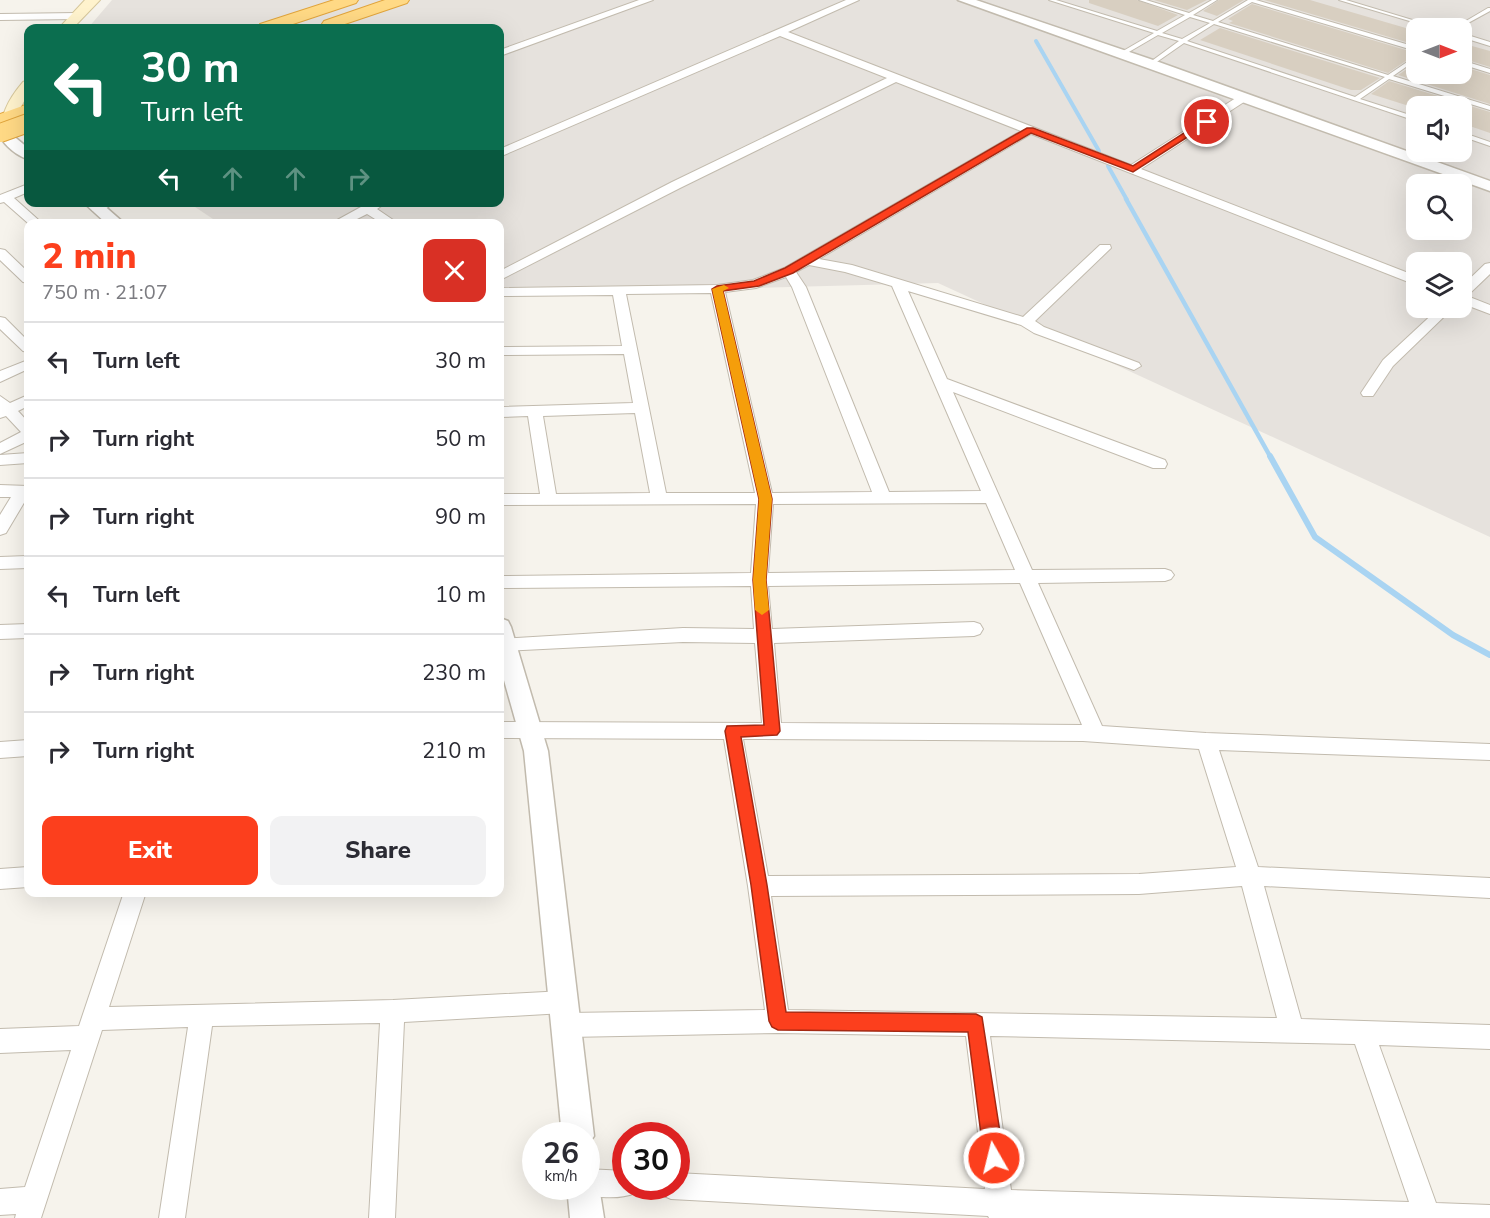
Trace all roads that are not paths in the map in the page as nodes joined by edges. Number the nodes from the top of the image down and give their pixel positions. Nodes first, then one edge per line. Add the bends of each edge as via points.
1 (93, 0) edge
2 (103, 0) edge
3 (350, 0) edge
4 (367, 0) edge
5 (388, 0) edge
6 (400, 0) edge
7 (648, 0) edge
8 (854, 0) edge
9 (964, 0) edge
10 (1051, 0) edge
11 (1141, 0) edge
12 (1215, 0) edge
13 (1251, 0) edge
14 (1341, 0) edge
15 (1490, 9) edge
16 (1189, 15) junction
17 (0, 17) edge
18 (1406, 19) edge
19 (1472, 19) edge
20 (78, 22) edge
21 (1213, 23) junction
22 (279, 24) edge
23 (297, 24) edge
24 (318, 24) edge
25 (330, 24) edge
26 (779, 32) junction
27 (1156, 34) junction
28 (1472, 38) edge
29 (1183, 41) junction
30 (1490, 44) edge
31 (1406, 46) edge
32 (504, 52) edge
33 (1120, 55) junction
34 (1150, 64) junction
35 (1406, 65) edge
36 (1472, 66) edge
37 (1490, 71) edge
38 (24, 72) edge
39 (897, 77) junction
40 (1389, 78) junction
41 (24, 90) edge
42 (1243, 98) junction
43 (0, 99) edge
44 (1356, 99) junction
45 (1490, 108) edge
46 (24, 113) edge
47 (1406, 116) edge
48 (24, 117) edge
49 (24, 124) edge
50 (2, 128) edge
51 (24, 129) edge
52 (1030, 130) junction
53 (1472, 138) edge
54 (1490, 144) edge
55 (24, 151) edge
56 (504, 151) edge
57 (1133, 169) junction
58 (1490, 186) edge
59 (24, 190) edge
60 (3, 198) edge
61 (103, 207) edge
62 (368, 208) joint
63 (30, 219) edge
64 (113, 219) edge
65 (346, 219) edge
66 (385, 219) edge
67 (1105, 248) dead end
68 (0, 253) edge
69 (806, 260) junction
70 (1490, 267) edge
71 (789, 271) junction
72 (504, 274) edge
73 (24, 275) edge
74 (1406, 277) edge
75 (898, 284) junction
76 (1472, 284) edge
77 (717, 289) junction
78 (504, 292) edge
79 (619, 292) junction
80 (1472, 303) edge
81 (1490, 310) edge
82 (1435, 318) edge
83 (0, 321) edge
84 (1026, 322) junction
85 (24, 344) edge
86 (630, 350) junction
87 (504, 351) edge
88 (24, 366) edge
89 (1134, 366) dead end
90 (0, 377) edge
91 (941, 382) junction
92 (1368, 393) dead end
93 (24, 401) edge
94 (3, 408) edge
95 (641, 408) junction
96 (536, 411) junction
97 (504, 412) edge
98 (24, 429) edge
99 (24, 435) edge
100 (0, 449) edge
101 (24, 458) edge
102 (0, 460) edge
103 (1159, 464) dead end
104 (0, 491) edge
105 (24, 491) edge
106 (24, 493) edge
107 (992, 497) junction
108 (884, 498) junction
109 (659, 499) junction
110 (765, 499) junction
111 (504, 500) edge
112 (549, 500) junction
113 (0, 529) edge
114 (24, 562) edge
115 (0, 563) edge
116 (1165, 575) dead end
117 (1027, 578) junction
118 (759, 580) junction
119 (504, 582) edge
120 (974, 629) dead end
121 (24, 631) edge
122 (0, 632) edge
123 (504, 636) edge
124 (764, 636) junction
125 (504, 643) edge
126 (530, 729) junction
127 (504, 730) edge
128 (732, 731) junction
129 (772, 731) junction
130 (1079, 733) junction
131 (1206, 741) junction
132 (24, 748) edge
133 (0, 750) edge
134 (1490, 752) edge
135 (1250, 876) junction
136 (24, 877) edge
137 (0, 879) edge
138 (759, 885) junction
139 (1490, 888) edge
140 (133, 897) edge
141 (393, 1011) junction
142 (566, 1013) junction
143 (202, 1015) junction
144 (778, 1021) junction
145 (976, 1023) junction
146 (90, 1028) junction
147 (1292, 1030) junction
148 (1363, 1033) junction
149 (1490, 1037) edge
150 (0, 1041) edge
151 (577, 1122) edge
152 (690, 1187) edge
153 (585, 1200) edge
154 (0, 1202) edge
155 (31, 1209) edge
156 (1001, 1211) edge
157 (1428, 1217) edge
158 (172, 1218) edge
159 (382, 1218) edge
160 (587, 1218) edge
161 (1490, 1218) edge

1 - 20 main road
2 - 20 main road
3 - 22 highway
4 - 23 highway
5 - 24 highway
6 - 25 highway
7 - 32 street
8 - 26 street
9 - 33 street
10 - 27 lane
11 - 16 lane
12 - 16 lane
13 - 21 lane
13 - 31 lane
14 - 18 lane
15 - 19 lane
16 - 21 lane
16 - 27 lane
17 - 20 street
21 - 29 lane
21 - 40 lane
26 - 39 street
26 - 56 street
27 - 29 lane
27 - 33 lane
28 - 30 lane
29 - 34 lane
29 - 44 lane
33 - 34 street
34 - 42 street
35 - 40 lane
36 - 37 lane
38 - 43 main road
39 - 52 street
39 - 72 street
40 - 44 lane
40 - 45 lane
41 - 50 main road
42 - 57 street
42 - 58 street
44 - 47 lane
46 - 50 highway
48 - 50 highway
49 - 50 highway, bridge
50 - 51 highway
50 - 55 street
52 - 57 street
52 - 69 street
53 - 54 lane
57 - 74 street
59 - 60 street
60 - 63 street
61 - 64 street
62 - 65 street
62 - 66 street
67 - 84 street
68 - 73 street
69 - 71 street
69 - 75 street
70 - 76 street
71 - 77 street via 756,284
71 - 108 street via 799,287
75 - 84 street
75 - 91 street
77 - 79 street
77 - 110 street
78 - 79 street
79 - 86 street
80 - 81 street
82 - 92 street via 1388,363
83 - 85 street
84 - 89 street
86 - 87 street
86 - 95 street
88 - 90 street
91 - 103 street
91 - 107 street
93 - 94 street
94 - 98 street
95 - 96 street
95 - 109 street
96 - 97 street
96 - 112 street
99 - 100 street
101 - 102 street
104 - 105 street
106 - 113 street
107 - 108 street
107 - 117 street
108 - 110 street
109 - 110 street
109 - 112 street
110 - 118 street
111 - 112 street
114 - 115 street
116 - 117 street
117 - 118 street
117 - 130 street via 1095,733
118 - 119 street
118 - 124 street
120 - 124 street
121 - 122 street
123 - 124 street
124 - 129 street
125 - 126 street
126 - 127 street
126 - 128 street
126 - 142 street via 536,751
128 - 129 street
128 - 138 street
129 - 130 street
130 - 131 street
131 - 134 street
131 - 135 street
132 - 133 street
135 - 138 street via 1139,884
135 - 139 street
135 - 147 street
136 - 137 street
138 - 144 street
140 - 146 street
141 - 142 street
141 - 143 street
141 - 159 street
142 - 144 street
142 - 151 street
143 - 146 street
143 - 158 street
144 - 145 street
145 - 147 street
145 - 156 street
146 - 150 street
146 - 155 street
147 - 148 street
148 - 149 street
148 - 157 street
152 - 156 street
153 - 160 street
154 - 155 street
156 - 157 street
157 - 161 street

